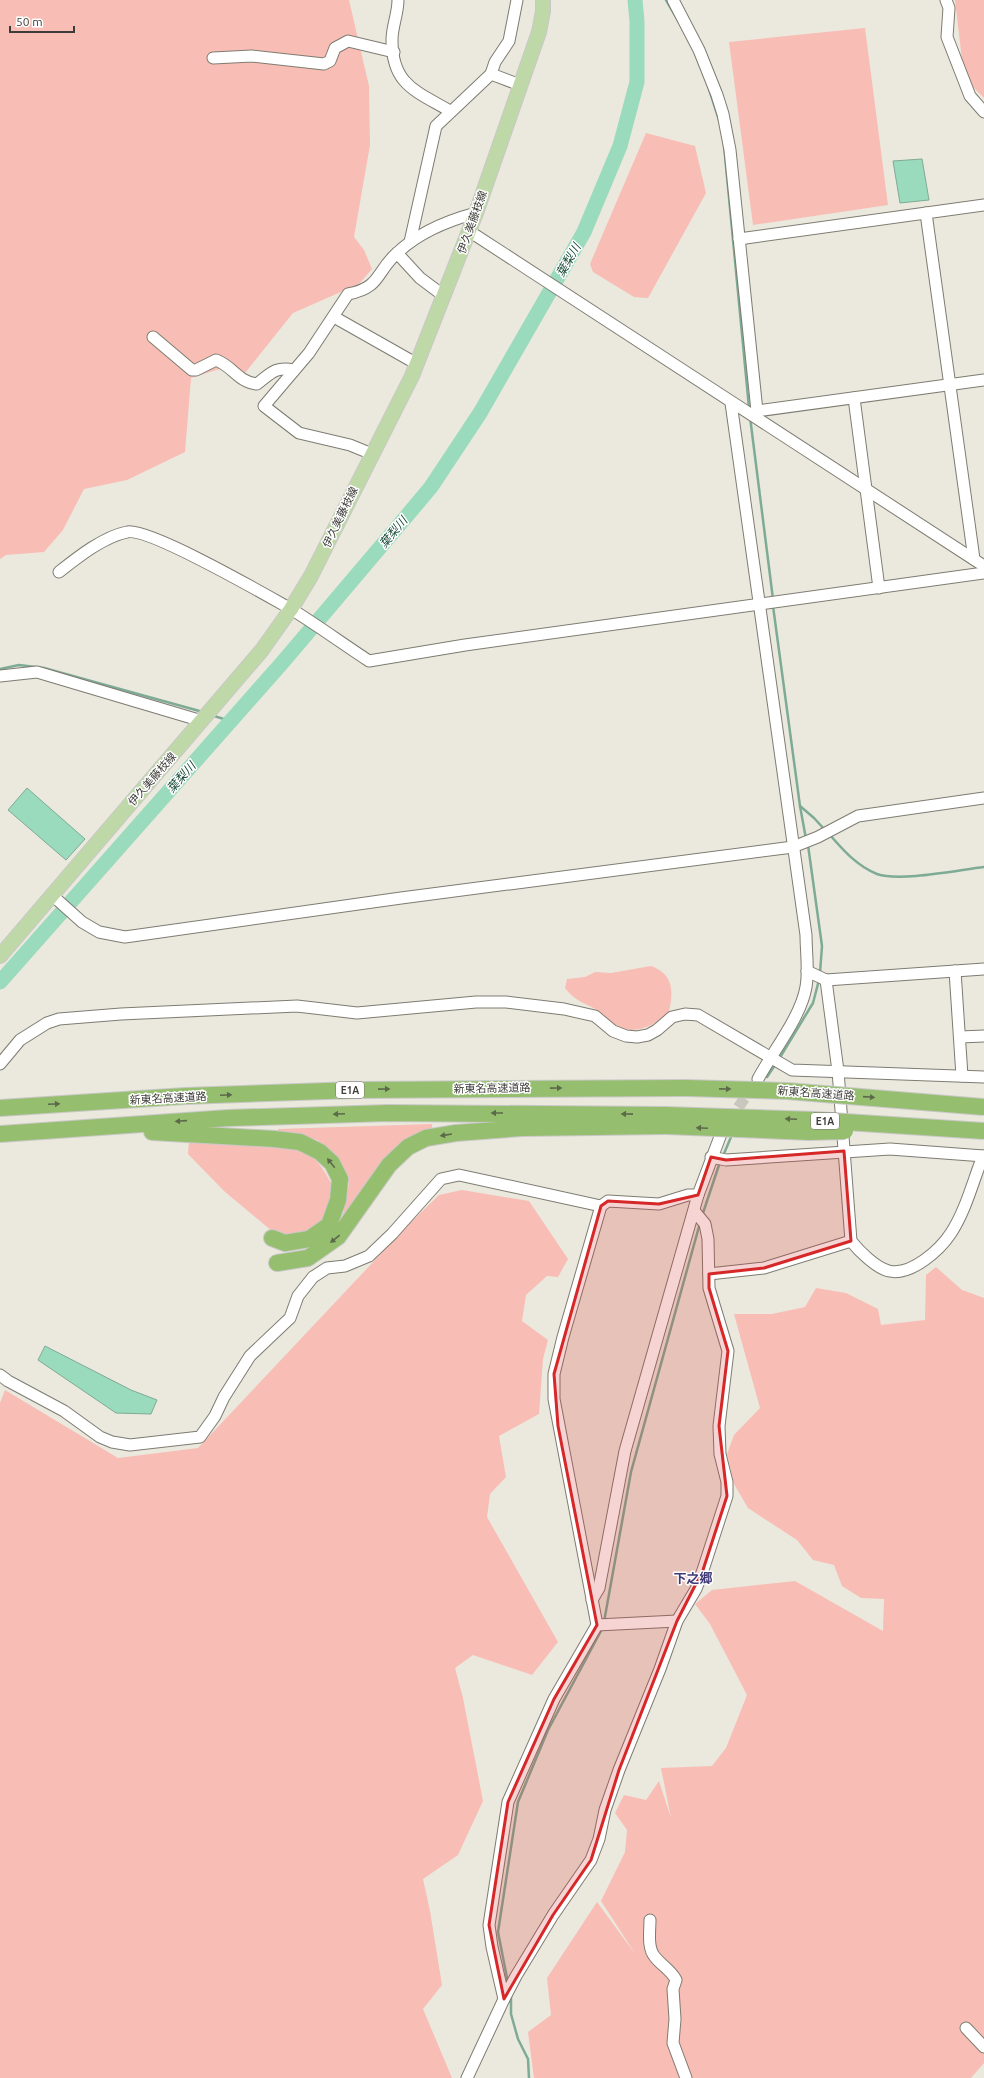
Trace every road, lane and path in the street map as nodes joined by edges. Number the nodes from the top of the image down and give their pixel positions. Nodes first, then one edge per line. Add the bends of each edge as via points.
1 (398, 0) edge
2 (517, 0) edge
3 (543, 0) edge
4 (673, 0) edge
5 (946, 0) edge
6 (394, 52) junction
7 (213, 58) dead end
8 (490, 74) junction
9 (520, 85) junction
10 (450, 111) junction
11 (984, 112) edge
12 (984, 205) edge
13 (476, 213) junction
14 (926, 213) junction
15 (469, 230) junction
16 (739, 239) junction
17 (410, 242) junction
18 (397, 253) junction
19 (444, 296) junction
20 (334, 317) junction
21 (153, 337) dead end
22 (417, 364) junction
23 (294, 370) junction
24 (984, 380) edge
25 (950, 385) junction
26 (854, 398) junction
27 (731, 403) junction
28 (756, 414) junction
29 (372, 454) junction
30 (865, 488) junction
31 (974, 559) junction
32 (984, 566) edge
33 (60, 572) dead end
34 (984, 573) edge
35 (879, 588) junction
36 (759, 606) junction
37 (294, 611) junction
38 (0, 676) edge
39 (202, 721) junction
40 (984, 798) edge
41 (792, 847) junction
42 (53, 896) junction
43 (0, 956) edge
44 (984, 969) edge
45 (807, 970) junction
46 (955, 971) junction
47 (826, 980) junction
48 (984, 1036) edge
49 (960, 1037) junction
50 (770, 1057) junction
51 (0, 1064) edge
52 (838, 1072) junction
53 (962, 1076) junction
54 (984, 1077) edge
55 (758, 1078) tunnel mouth
56 (8, 1107) edge
57 (984, 1107) edge
58 (666, 1120) junction
59 (92, 1128) junction
60 (984, 1131) edge
61 (0, 1134) edge
62 (721, 1134) dead end
63 (844, 1151) junction
64 (984, 1156) edge
65 (711, 1157) junction
66 (698, 1195) junction
67 (601, 1206) junction
68 (695, 1212) junction
69 (272, 1238) dead end
70 (851, 1241) junction
71 (277, 1263) dead end
72 (709, 1274) junction
73 (0, 1374) edge
74 (592, 1600) junction
75 (677, 1621) junction
76 (596, 1625) junction
77 (650, 1920) dead end
78 (504, 1999) junction
79 (966, 2028) dead end
80 (984, 2047) edge
81 (466, 2078) edge
82 (686, 2078) edge

1 - 6 street via 392,40
2 - 8 street via 509,41
3 - 9 main road, 伊久美藤枝線 via 539,32
4 - 16 street via 699,50 723,114 730,150
5 - 11 street via 949,8 947,37 970,96
6 - 7 street via 348,41 335,48 330,61 324,64 252,56
6 - 10 street via 395,69 410,88
8 - 9 street
8 - 10 street
9 - 13 main road, 伊久美藤枝線
10 - 17 street via 436,126
12 - 14 street
13 - 15 main road, 伊久美藤枝線
13 - 17 street via 452,220
14 - 16 street
14 - 25 street
15 - 19 main road, 伊久美藤枝線
15 - 27 street
16 - 28 street
17 - 18 street
18 - 19 street via 420,278
18 - 20 street via 375,282 360,292 348,294
19 - 22 main road, 伊久美藤枝線
20 - 22 street
20 - 23 street
21 - 23 street via 192,370 216,360 227,364 247,383 257,384 283,367
22 - 29 main road, 伊久美藤枝線
23 - 29 street via 264,406 299,433 350,445
24 - 25 street
25 - 26 street
25 - 31 street
26 - 28 street
26 - 30 street
27 - 28 street
27 - 36 street
28 - 30 street
29 - 37 main road, 伊久美藤枝線
30 - 31 street
30 - 35 street
31 - 32 street
33 - 37 street via 106,541 128,531 150,536 180,548
34 - 35 street
35 - 36 street
36 - 37 street via 465,645 369,661
36 - 41 street
37 - 39 main road, 伊久美藤枝線
38 - 39 street via 37,672
39 - 42 main road, 伊久美藤枝線
40 - 41 street via 858,816 818,837
41 - 42 street via 125,937 99,932 82,922
41 - 45 street via 806,935
42 - 43 main road, 伊久美藤枝線
44 - 46 street
45 - 47 street
45 - 50 street via 806,987 800,1004
46 - 47 street
46 - 49 street
47 - 52 street
48 - 49 street
49 - 53 street
50 - 51 street via 698,1015 678,1015 648,1035 637,1037 613,1031 595,1016 564,1009 506,1002 476,1002 357,1013 297,1006 59,1019 47,1023 20,1040
50 - 52 street via 792,1070
50 - 55 street
52 - 53 street
52 - 63 street
53 - 54 street
56 -> 57 highway, 新東名高速道路 / E1A, bridge via 185,1096 356,1090 686,1088 787,1091
58 -> 59 highway, E1A via 388,1113 228,1118
60 -> 58 highway, E1A, bridge via 815,1120
58 -> 71 highway via 522,1128 426,1138 408,1147 389,1165 338,1237 308,1258
59 - 61 highway, E1A
69 -> 59 highway via 285,1243 309,1239 329,1225 338,1200 340,1178 332,1163 320,1152 300,1142 274,1139
62 - 65 street
63 - 64 street via 890,1149
63 - 65 street via 726,1160
63 - 70 street
64 - 70 street via 951,1233 928,1259 900,1272 888,1271 862,1254
65 - 66 street
66 - 67 street via 688,1195 659,1204 608,1201
66 - 68 street
67 - 73 street via 459,1175 441,1180 369,1256 350,1264 327,1268 318,1272 307,1283 298,1296 290,1318 250,1356 200,1437 130,1445 112,1442 100,1437 64,1410 8,1381
67 - 74 street via 554,1374 558,1426
68 - 72 street via 705,1224
68 - 74 street via 625,1451 599,1588
70 - 72 street via 764,1268
72 - 75 street via 709,1288 728,1351 719,1426 720,1454 727,1482 727,1496 696,1589
74 - 76 street
75 - 76 street
75 - 78 street via 619,1770 591,1860 553,1915
76 - 78 street via 554,1699 508,1802 489,1925
77 - 82 street via 650,1947 654,1956 676,1980 673,1989 674,2043
78 - 81 street
79 - 80 street

